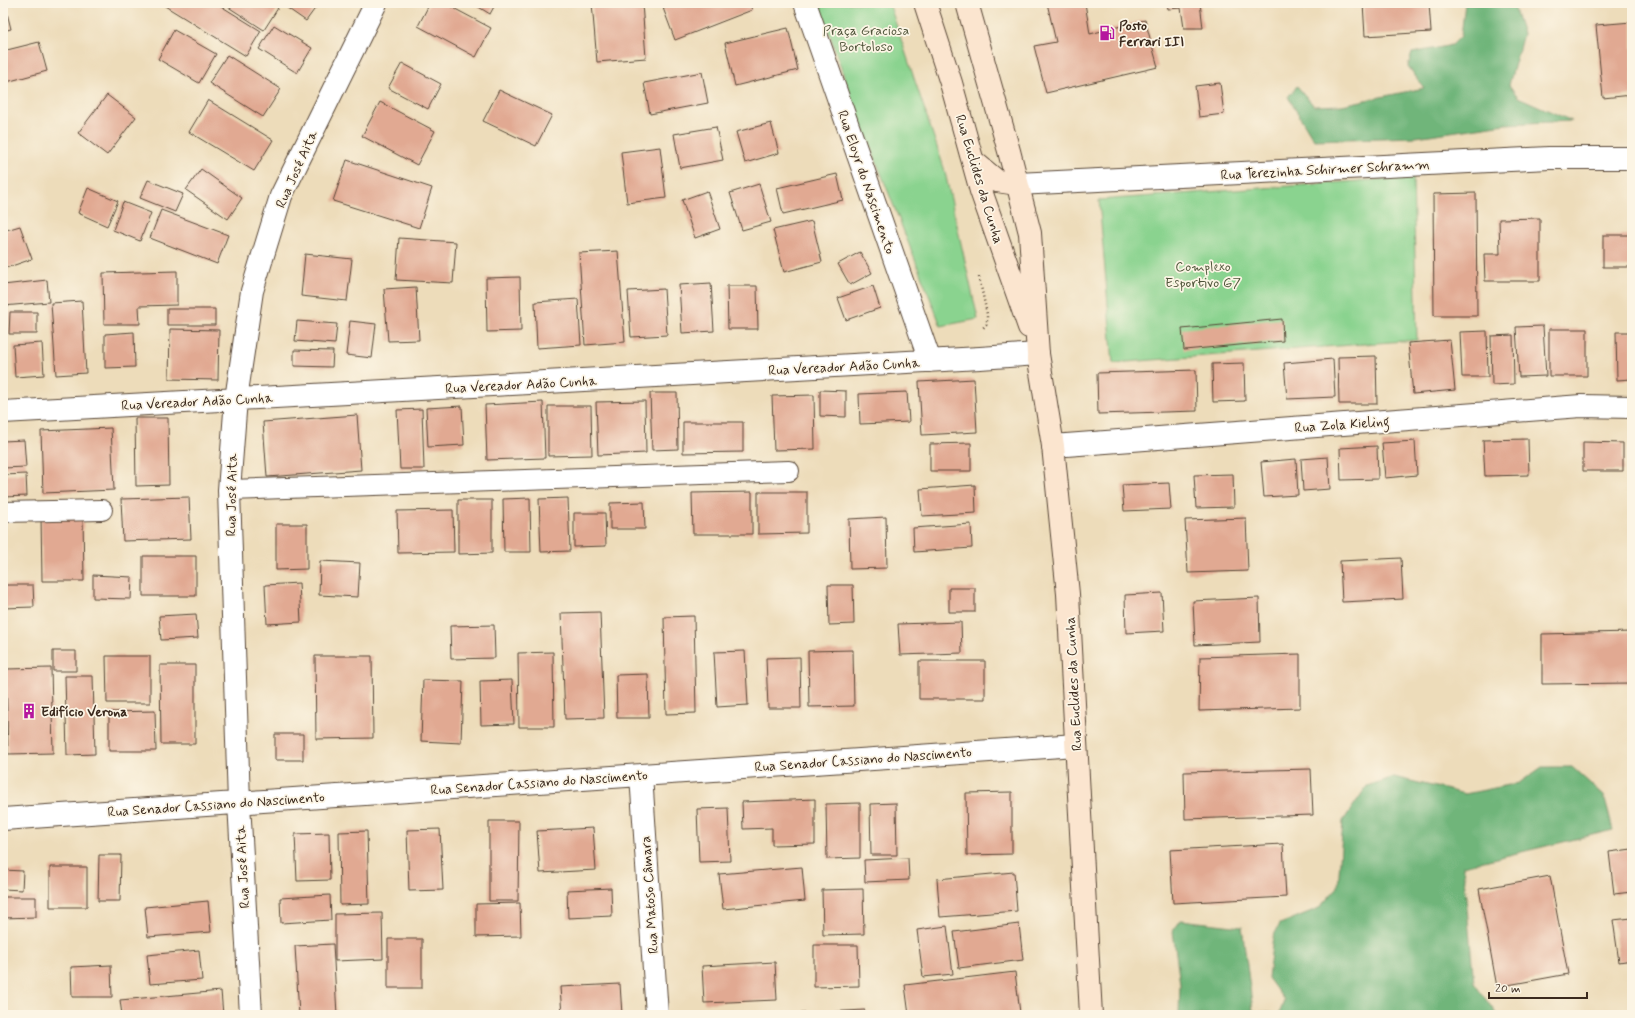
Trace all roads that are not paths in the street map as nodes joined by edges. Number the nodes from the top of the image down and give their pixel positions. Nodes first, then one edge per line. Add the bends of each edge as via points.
1 (376, 3) edge
2 (805, 3) edge
3 (925, 3) edge
4 (967, 3) edge
5 (1632, 158) edge
6 (973, 160) junction
7 (1017, 184) junction
8 (1038, 354) junction
9 (930, 361) junction
10 (236, 399) junction
11 (1632, 407) edge
12 (3, 412) edge
13 (1053, 446) junction
14 (789, 471) dead end
15 (229, 490) junction
16 (102, 510) dead end
17 (3, 512) edge
18 (1076, 745) junction
19 (641, 774) junction
20 (239, 803) junction
21 (3, 819) edge
22 (251, 1015) edge
23 (657, 1015) edge
24 (1090, 1015) edge

1 - 10 street, Rua José Aita via 281,196 252,291
2 - 9 street, Rua Eloyr do Nascimento
3 - 6 main road, Rua Euclides da Cunha
4 - 7 main road, Rua Euclides da Cunha
5 - 7 street, Rua Terezinha Schirmer Schramm via 1549,158
6 - 7 main road via 997,181
6 - 8 main road, Rua Euclides da Cunha via 981,191
7 - 8 main road, Rua Euclides da Cunha via 1030,233
8 - 9 street, Rua Vereador Adão Cunha
8 - 13 main road, Rua Euclides da Cunha
9 - 10 street, Rua Vereador Adão Cunha
10 - 12 street, Rua Vereador Adão Cunha
10 - 15 street, Rua José Aita
11 - 13 street, Rua Zola Kieling via 1581,406
13 - 18 main road, Rua Euclides da Cunha via 1068,594
14 - 15 lane
15 - 20 street, Rua José Aita
16 - 17 lane
18 - 19 street, Rua Senador Cassiano do Nascimento
18 - 24 main road, Rua Euclides da Cunha
19 - 20 street, Rua Senador Cassiano do Nascimento
19 - 23 street, Rua Matoso Câmara
20 - 21 street, Rua Senador Cassiano do Nascimento
20 - 22 street, Rua José Aita

